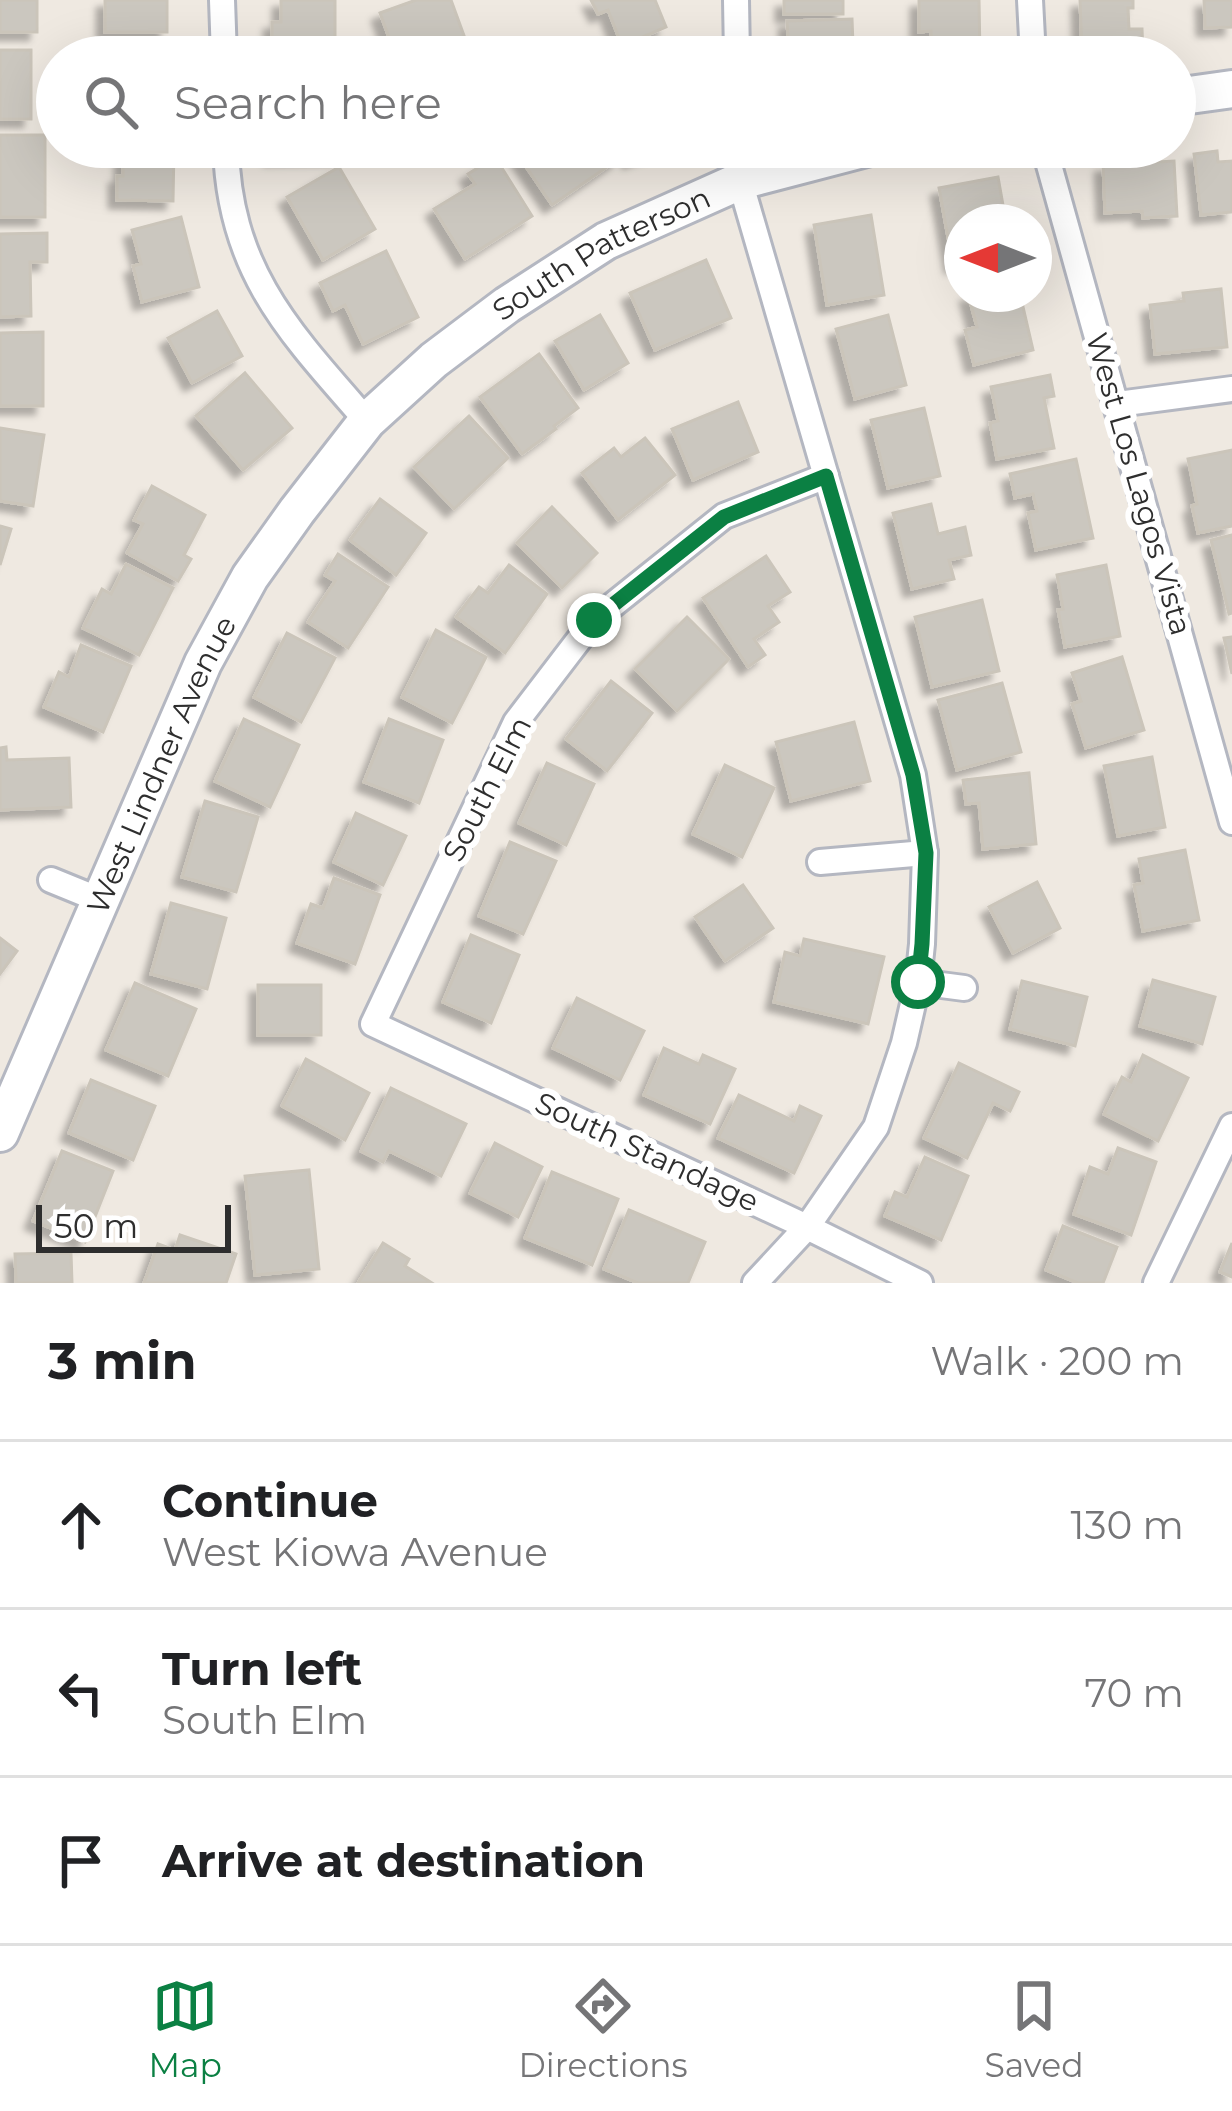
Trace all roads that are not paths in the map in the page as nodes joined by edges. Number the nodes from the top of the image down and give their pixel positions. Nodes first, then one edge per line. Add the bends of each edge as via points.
1 (222, 0) edge
2 (736, 0) edge
3 (1030, 0) edge
4 (223, 36) edge
5 (737, 36) edge
6 (1032, 36) edge
7 (1232, 89) edge
8 (1196, 94) edge
9 (226, 168) edge
10 (733, 168) edge
11 (741, 168) edge
12 (1049, 168) edge
13 (1232, 389) edge
14 (1118, 404) junction
15 (368, 421) junction
16 (826, 476) junction
17 (1232, 822) edge
18 (926, 853) junction
19 (820, 862) dead end
20 (51, 880) dead end
21 (100, 900) junction
22 (918, 982) junction
23 (964, 988) dead end
24 (374, 1024) joint
25 (1232, 1126) edge
26 (0, 1133) edge
27 (807, 1227) junction
28 (754, 1283) edge
29 (920, 1283) edge
30 (1156, 1283) edge

1 - 4 street
2 - 5 street
3 - 6 street
7 - 8 street
9 - 15 street via 251,268 296,340
10 - 15 street, South Patterson via 507,304
11 - 16 street
12 - 14 street, West Los Lagos Vista
13 - 14 street
14 - 17 street, West Los Lagos Vista
15 - 21 street, West Lindner Avenue via 250,578 203,663
16 - 18 street via 913,775
16 - 24 street, South Elm via 724,517 594,620 516,722
18 - 19 street
18 - 22 street
20 - 21 street
21 - 26 street, West Lindner Avenue
22 - 23 street
22 - 27 street via 876,1127
24 - 27 street, South Standage
25 - 30 street
27 - 28 street
27 - 29 street, South Standage

